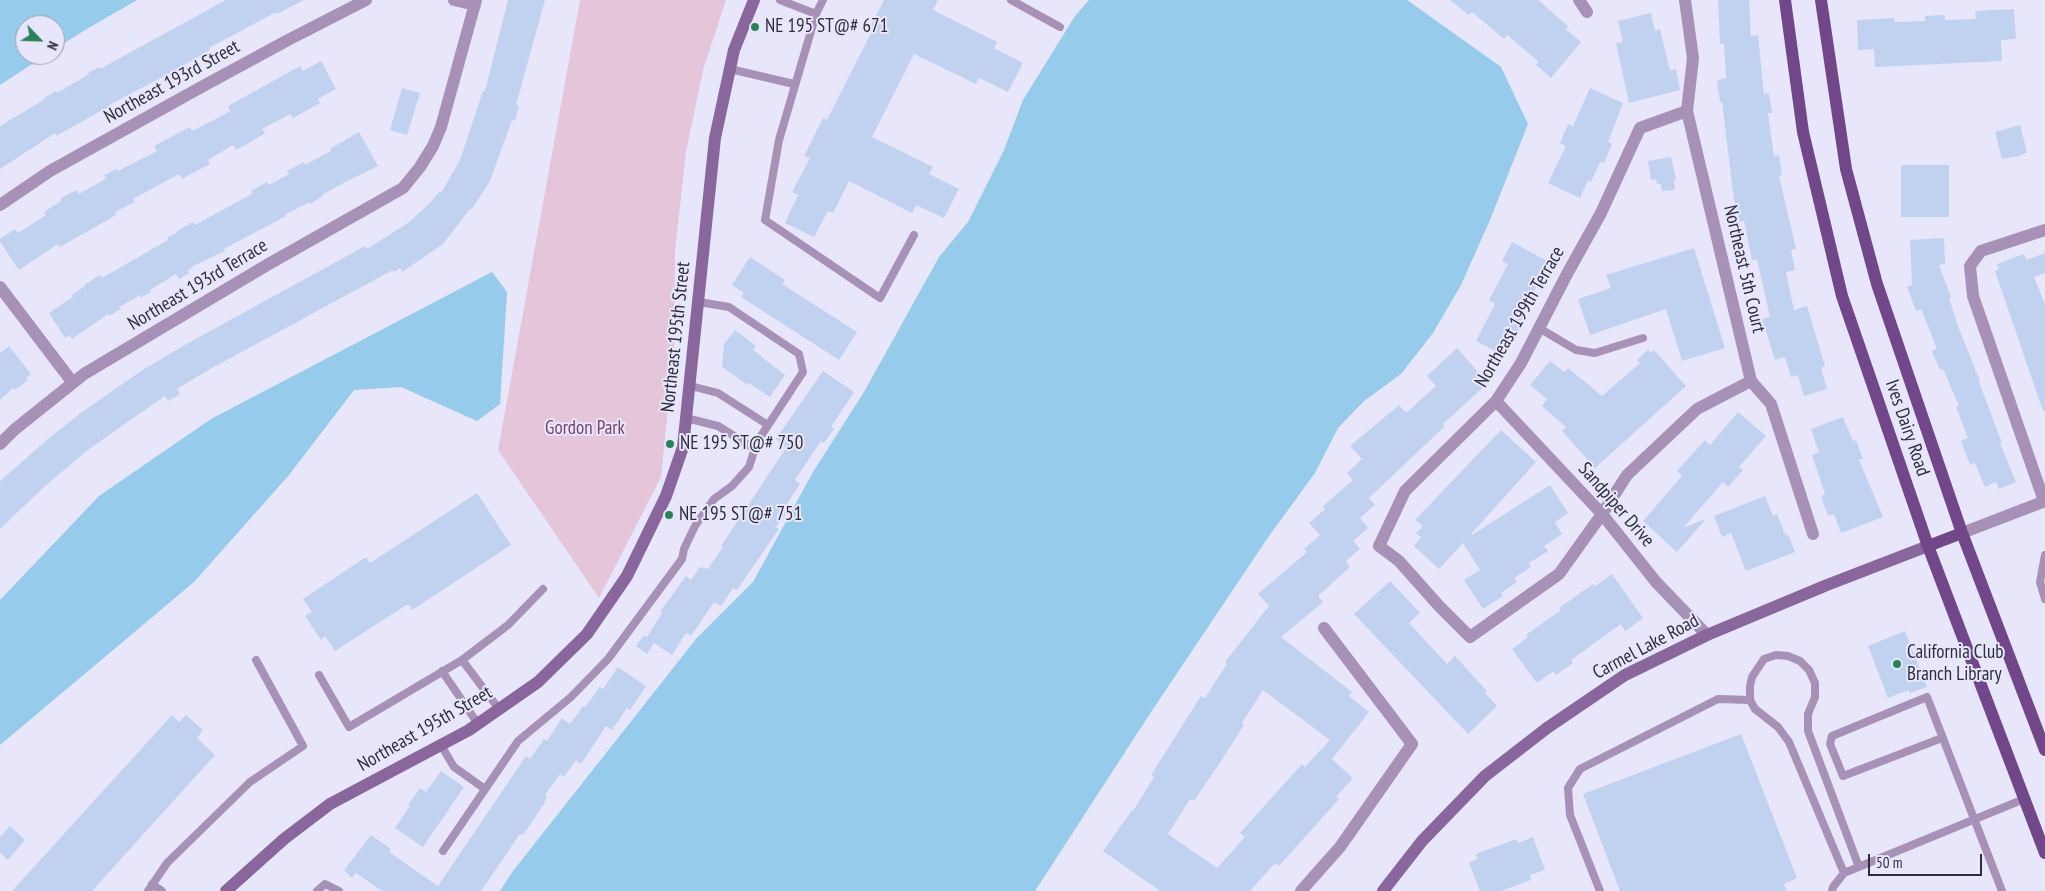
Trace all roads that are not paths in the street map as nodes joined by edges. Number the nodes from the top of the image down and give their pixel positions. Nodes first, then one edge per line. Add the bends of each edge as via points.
1 (366, 0) edge
2 (454, 0) edge
3 (754, 0) edge
4 (780, 0) edge
5 (823, 0) edge
6 (1011, 0) edge
7 (1579, 0) edge
8 (1685, 0) edge
9 (1785, 0) edge
10 (1821, 0) edge
11 (475, 3) edge
12 (1587, 12) dead end
13 (816, 14) junction
14 (1060, 27) dead end
15 (730, 69) junction
16 (794, 84) junction
17 (1687, 111) junction
18 (0, 205) edge
19 (2045, 230) edge
20 (914, 235) dead end
21 (0, 287) edge
22 (699, 302) junction
23 (1538, 328) junction
24 (1642, 338) dead end
25 (1751, 381) junction
26 (72, 383) junction
27 (690, 386) junction
28 (1496, 400) junction
29 (686, 418) junction
30 (768, 425) junction
31 (0, 444) edge
32 (754, 449) junction
33 (2044, 501) edge
34 (1602, 514) junction
35 (1962, 533) junction
36 (1814, 534) dead end
37 (1928, 546) junction
38 (2045, 555) edge
39 (543, 588) dead end
40 (2045, 600) edge
41 (1324, 628) dead end
42 (1707, 635) junction
43 (256, 660) dead end
44 (462, 660) junction
45 (442, 671) junction
46 (319, 675) dead end
47 (1750, 700) junction
48 (499, 709) junction
49 (478, 724) junction
50 (1942, 738) junction
51 (441, 745) junction
52 (2045, 750) edge
53 (485, 789) junction
54 (2024, 799) junction
55 (1975, 821) junction
56 (443, 851) dead end
57 (2045, 853) edge
58 (1859, 867) junction
59 (1844, 873) junction
60 (150, 888) edge
61 (162, 891) edge
62 (226, 891) edge
63 (317, 891) edge
64 (339, 891) edge
65 (1301, 891) edge
66 (1383, 891) edge
67 (1600, 891) edge
68 (1832, 891) edge
69 (2002, 891) edge

1 - 18 street, Northeast 193rd Street via 50,171
2 - 11 street
3 - 15 street, Northeast 195th Street
4 - 13 lane
5 - 13 lane
6 - 14 lane
7 - 12 street
8 - 17 street, Northeast 5th Court via 1693,58
9 - 37 main road, Ives Dairy Road via 1803,132 1842,296
10 - 35 main road, Ives Dairy Road via 1848,178 1877,284
11 - 26 street, Northeast 193rd Terrace via 433,146 403,188 267,265
13 - 16 lane
15 - 16 lane
15 - 22 street, Northeast 195th Street via 716,138
16 - 20 lane via 778,140 765,220 880,298
17 - 23 street, Northeast 199th Terrace via 1640,128 1601,213
17 - 25 street, Northeast 5th Court
19 - 33 street via 1981,252 1970,266 1973,296
21 - 26 street
22 - 27 street, Northeast 195th Street
22 - 30 lane via 729,306 798,354 803,372
23 - 24 lane via 1576,350 1595,353
23 - 28 street, Northeast 199th Terrace via 1521,363
25 - 34 street via 1697,409 1627,475
25 - 36 street, Northeast 5th Court via 1772,404
26 - 31 street, Northeast 193rd Terrace
27 - 29 street, Northeast 195th Street
27 - 30 lane via 718,393
28 - 34 street, Sandpiper Drive
28 - 34 street, Northeast 199th Terrace via 1405,492 1378,546 1399,561 1470,637 1558,574
29 - 32 lane via 718,426
29 - 48 street, Northeast 195th Street via 683,447 666,496 627,576 587,634 538,682
30 - 32 lane
32 - 53 lane via 749,467 732,486 714,498 695,526 682,559 608,659 571,697 518,741
33 - 35 street
34 - 42 street, Sandpiper Drive via 1656,582
35 - 37 main road
35 - 52 main road, Ives Dairy Road
37 - 42 street, Carmel Lake Road
37 - 54 main road, Ives Dairy Road
38 - 40 lane via 2040,582
39 - 44 lane via 508,625
41 - 65 street via 1412,744 1340,847
42 - 66 street, Carmel Lake Road via 1625,675 1547,728 1493,770 1422,841
43 - 60 lane via 303,746 250,782 167,863
44 - 45 lane
44 - 48 lane
45 - 46 lane via 349,727
45 - 49 lane
47 - 58 lane via 1752,676 1764,659 1788,656 1809,670 1815,682 1815,697 1808,714 1808,731
47 - 59 lane via 1789,742
47 - 67 lane via 1718,699 1580,769 1568,788 1570,815
48 - 49 street, Northeast 195th Street
49 - 51 street, Northeast 195th Street
50 - 50 lane via 1927,698 1832,736 1830,744 1843,776
50 - 55 lane
51 - 53 lane via 454,768
51 - 62 street, Northeast 195th Street via 330,804 284,839
53 - 56 lane
54 - 55 lane
54 - 57 main road, Ives Dairy Road
55 - 58 lane
55 - 69 lane
58 - 59 lane
59 - 68 lane
60 - 61 lane
63 - 64 lane via 325,884

